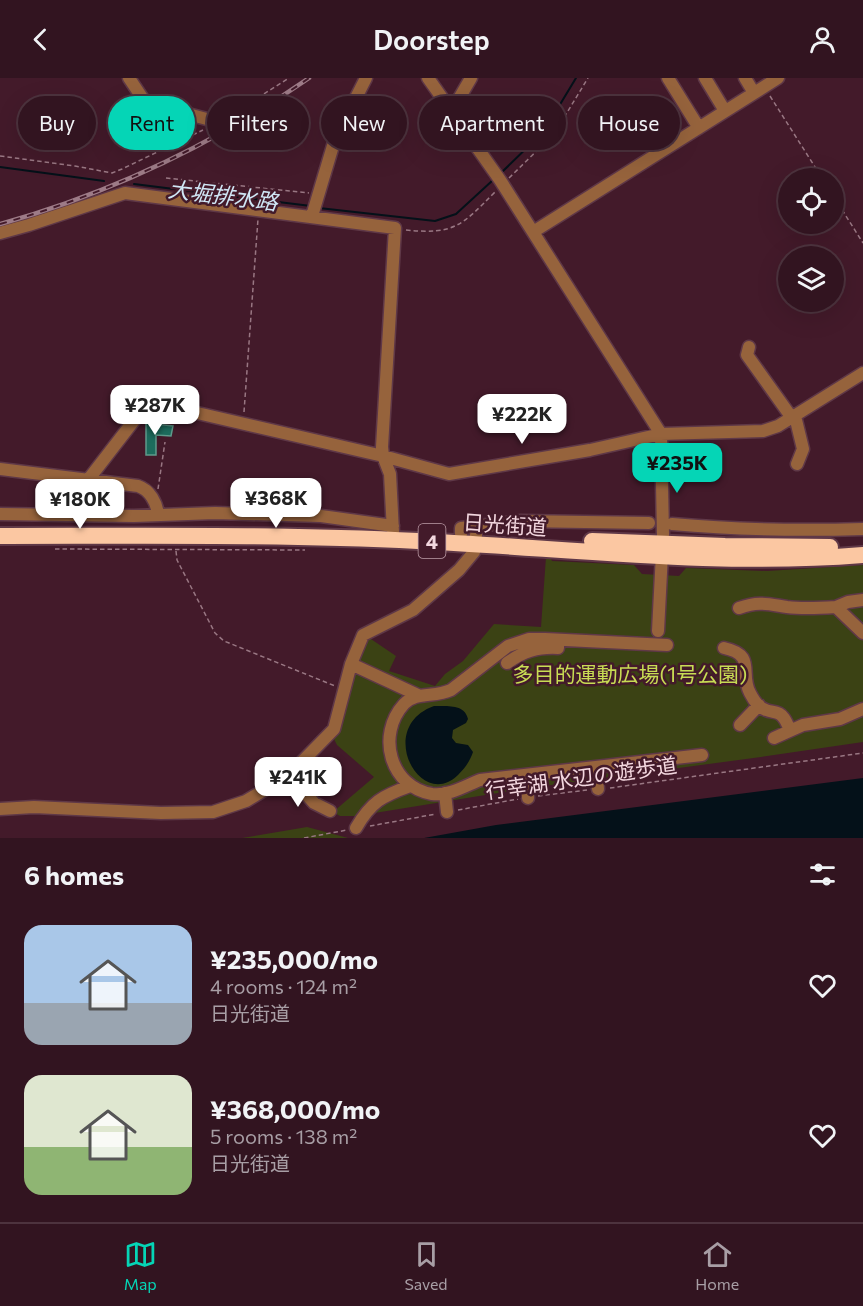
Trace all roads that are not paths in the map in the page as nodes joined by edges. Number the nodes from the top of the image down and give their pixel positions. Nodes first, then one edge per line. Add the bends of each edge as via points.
1 (129, 78) edge
2 (366, 78) edge
3 (428, 78) edge
4 (471, 78) edge
5 (668, 78) edge
6 (705, 78) edge
7 (745, 78) edge
8 (778, 78) edge
9 (759, 90) junction
10 (441, 96) edge
11 (460, 96) edge
12 (725, 111) junction
13 (207, 119) edge
14 (699, 128) junction
15 (479, 150) edge
16 (312, 216) junction
17 (533, 232) junction
18 (0, 233) edge
19 (749, 347) dead end
20 (863, 373) edge
21 (793, 417) junction
22 (661, 434) junction
23 (383, 456) junction
24 (797, 464) dead end
25 (0, 469) edge
26 (88, 480) junction
27 (157, 509) junction
28 (0, 514) edge
29 (649, 523) dead end
30 (672, 524) dead end
31 (0, 526) edge
32 (393, 529) junction
33 (863, 529) edge
34 (0, 536) edge
35 (471, 538) junction
36 (863, 546) edge
37 (662, 551) junction
38 (863, 555) edge
39 (863, 600) edge
40 (836, 607) junction
41 (739, 608) dead end
42 (658, 631) dead end
43 (863, 633) edge
44 (558, 639) junction
45 (667, 645) dead end
46 (724, 648) dead end
47 (507, 663) dead end
48 (351, 664) junction
49 (420, 696) junction
50 (759, 705) junction
51 (863, 709) edge
52 (740, 725) dead end
53 (790, 730) junction
54 (774, 738) dead end
55 (702, 755) dead end
56 (596, 767) junction
57 (290, 775) junction
58 (526, 775) junction
59 (410, 786) junction
60 (598, 789) road end
61 (445, 793) junction
62 (528, 798) road end
63 (0, 809) edge
64 (330, 811) dead end
65 (447, 812) road end
66 (357, 828) road end

1 - 13 street via 150,104
2 - 16 street via 335,139
3 - 10 street
4 - 11 street
5 - 14 street
6 - 12 street
7 - 9 street
8 - 9 street
9 - 12 street
12 - 14 street
14 - 17 street
15 - 17 street
16 - 18 street via 125,193
16 - 23 street via 395,228
17 - 22 street
19 - 21 street via 747,355
20 - 21 street
21 - 22 street via 763,431
21 - 24 street via 803,448
22 - 23 street via 449,474
22 - 37 street
23 - 26 street via 154,403 146,405
23 - 32 street via 390,474
25 - 26 street
26 - 27 street via 143,488
27 - 28 street
27 - 32 street via 321,516
29 - 35 street via 521,520 461,528
30 - 33 street via 788,532
31 - 32 highway, 日光街道 / 4
32 - 35 highway, 日光街道 / 4
34 - 35 highway, 日光街道 / 4
35 - 37 highway, 日光街道 / 4
35 - 48 street via 474,552 459,570 413,610 363,635
36 - 37 highway, 日光街道 / 4
37 - 38 highway, 日光街道 / 4 via 772,560
37 - 42 street
39 - 40 street
40 - 41 street via 787,607 767,602
40 - 43 street
44 - 45 street
44 - 47 street via 558,648 522,652
44 - 49 street via 529,639 508,646 451,690
46 - 50 street via 741,655 746,664 747,687
48 - 49 street
48 - 57 street via 334,729
49 - 59 street via 404,704 390,734 390,757
50 - 52 street
50 - 53 street via 778,712
51 - 53 street via 840,719
53 - 54 street
55 - 56 street
56 - 58 street
56 - 60 street
57 - 63 street via 246,801 213,812
57 - 64 street via 314,803
58 - 61 street via 480,780
58 - 62 street
59 - 61 street via 432,794
59 - 66 street via 383,795
61 - 65 street

